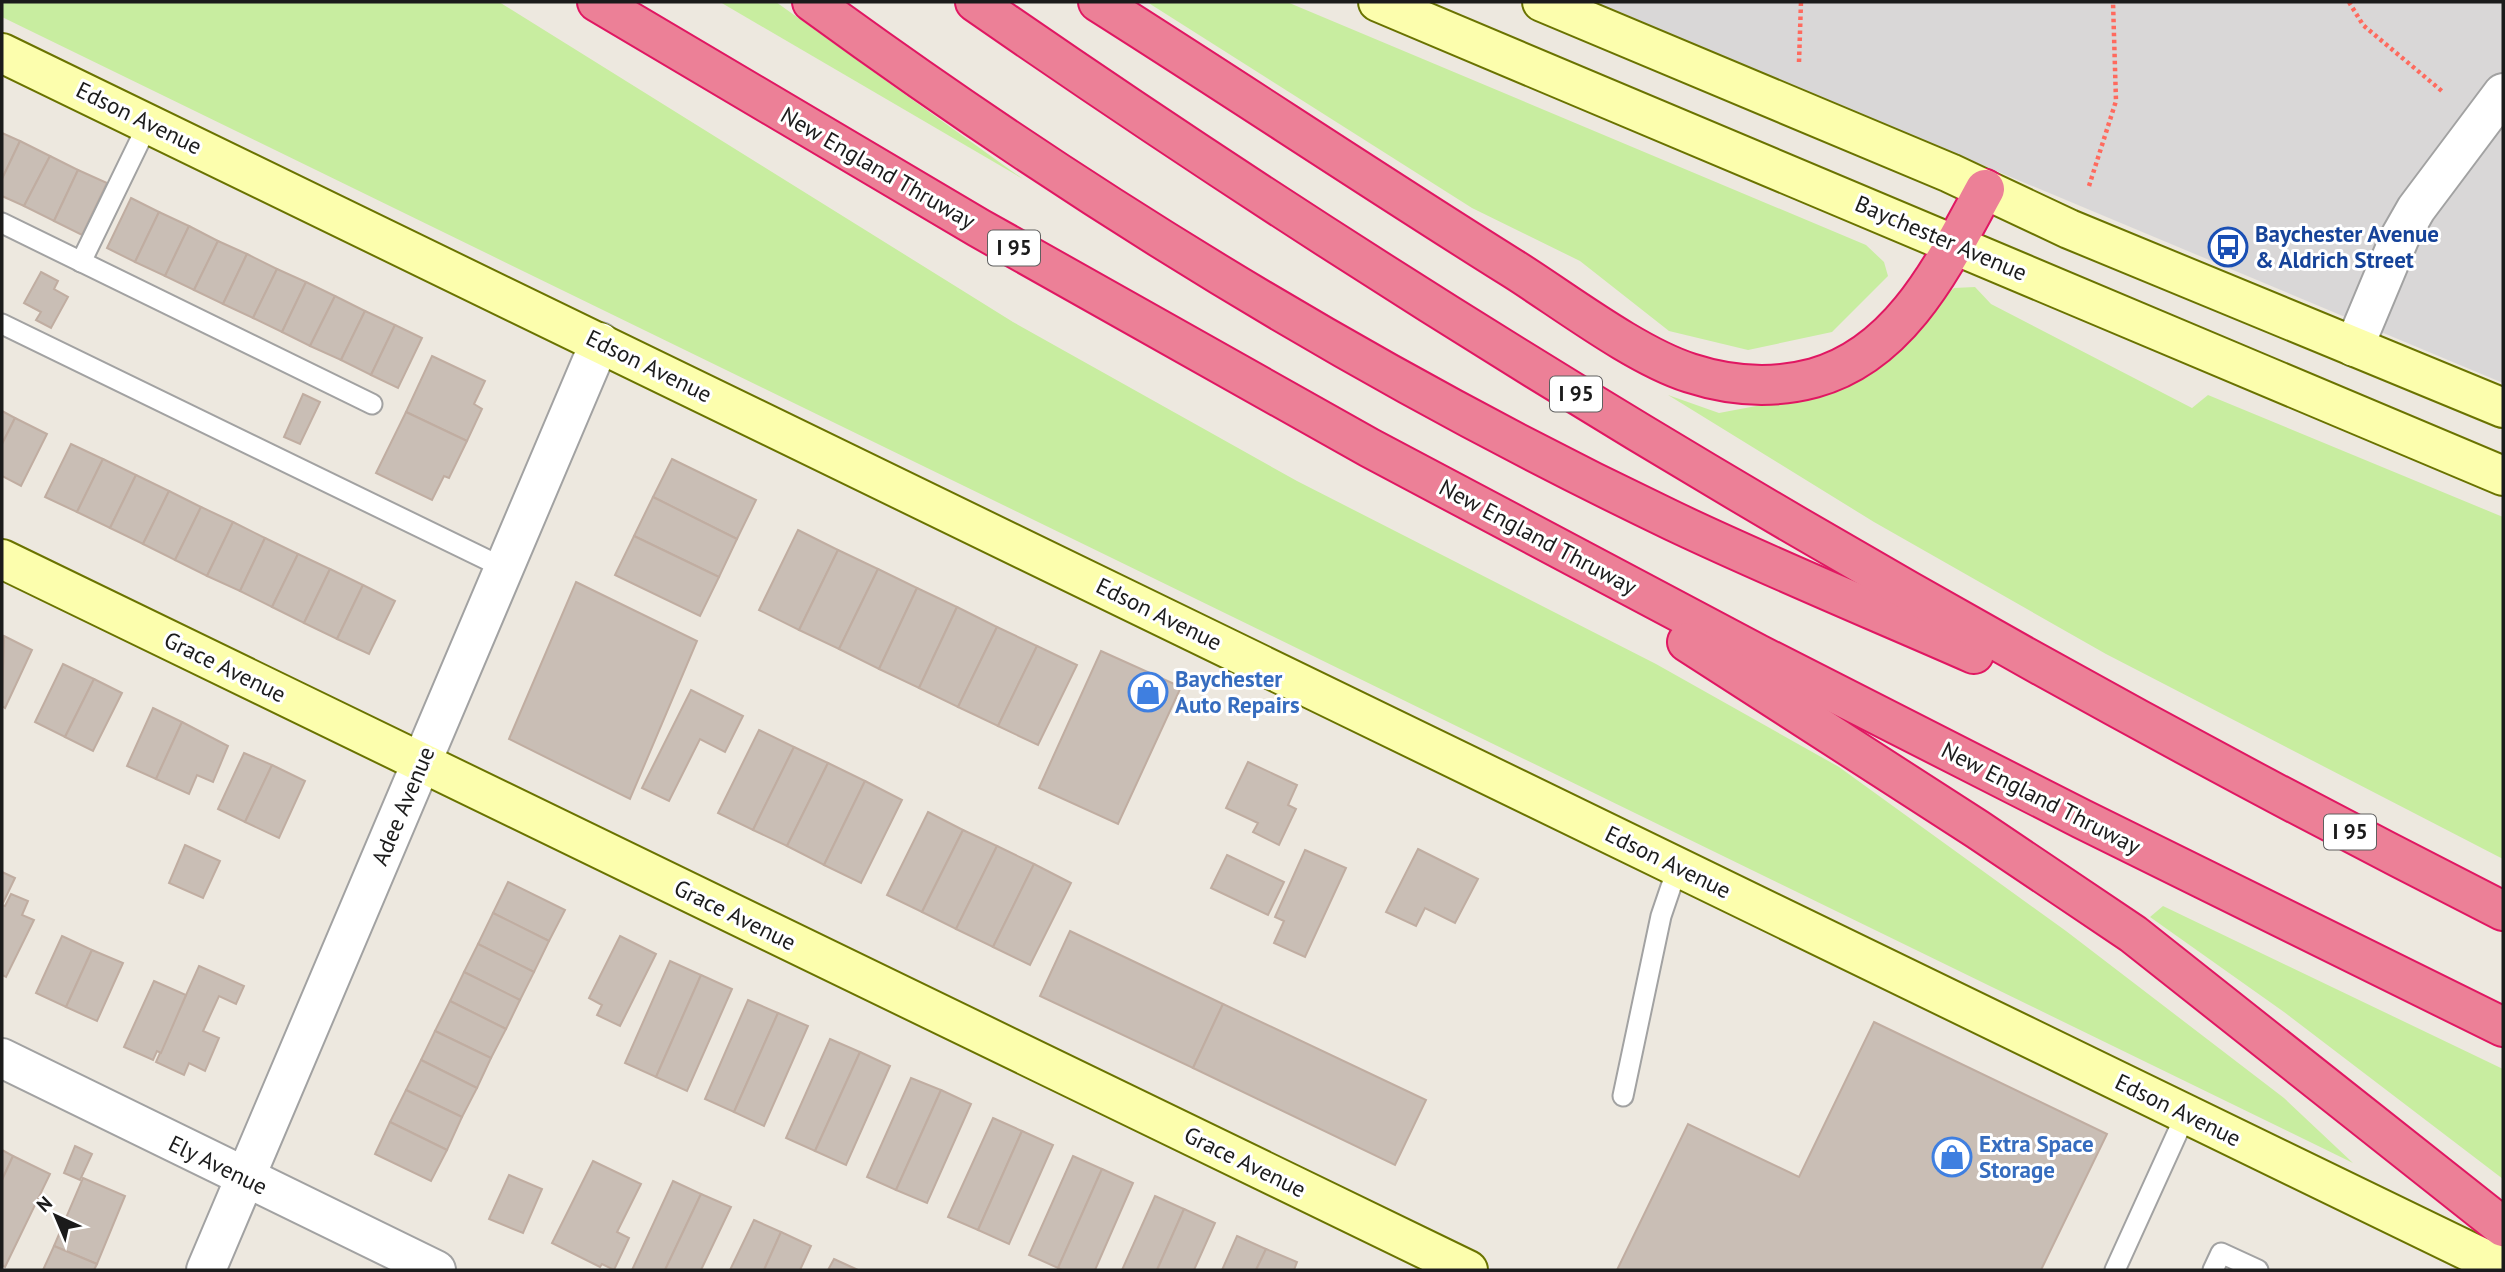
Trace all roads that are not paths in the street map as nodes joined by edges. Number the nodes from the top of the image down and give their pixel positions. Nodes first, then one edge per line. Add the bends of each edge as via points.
1 (597, 2) edge
2 (812, 2) edge
3 (975, 2) edge
4 (1098, 2) edge
5 (1378, 2) edge
6 (1542, 2) edge
7 (2, 53) edge
8 (2503, 93) edge
9 (149, 122) junction
10 (1984, 189) junction
11 (2, 223) edge
12 (1955, 243) junction
13 (81, 262) junction
14 (2, 324) edge
15 (600, 342) junction
16 (2354, 347) junction
17 (372, 404) dead end
18 (2503, 408) edge
19 (2503, 476) edge
20 (1437, 483) junction
21 (2, 559) edge
22 (504, 568) junction
23 (2197, 753) junction
24 (422, 763) junction
25 (1678, 866) junction
26 (2503, 911) edge
27 (2503, 1027) edge
28 (2, 1058) edge
29 (1623, 1096) dead end
30 (2186, 1114) junction
31 (245, 1179) junction
32 (2503, 1227) edge
33 (2503, 1268) edge
34 (206, 1270) edge
35 (436, 1270) edge
36 (1468, 1270) edge
37 (2115, 1270) edge
38 (2213, 1270) edge
39 (2259, 1270) edge

1 - 20 highway, New England Thruway / I 95 via 1115,305
2 - 23 highway via 1078,188 1362,358 1675,522
3 - 23 highway, I 95 via 1279,208 1574,392 1939,610
4 - 12 highway via 1654,358 1698,376 1750,386 1783,384 1838,369 1898,326 1932,284
5 - 12 main road, Baychester Avenue
6 - 10 main road
7 - 9 main road, Edson Avenue
8 - 16 street via 2416,209
9 - 13 lane
9 - 15 main road, Edson Avenue
10 - 12 highway
10 - 16 main road via 2068,229
11 - 13 lane
12 - 19 main road, Baychester Avenue
13 - 17 lane
14 - 22 lane
15 - 22 street, Adee Avenue
15 - 25 main road, Edson Avenue
16 - 18 main road
20 - 27 highway, New England Thruway / I 95 via 1758,654
20 - 32 highway via 1978,829 2133,934
21 - 24 main road, Grace Avenue
22 - 24 street, Adee Avenue
23 - 26 highway, I 95
24 - 31 street, Adee Avenue
24 - 36 main road, Grace Avenue
25 - 29 lane via 1661,916
25 - 30 main road, Edson Avenue
28 - 31 street, Ely Avenue
30 - 33 main road, Edson Avenue
30 - 37 lane
31 - 34 street, Adee Avenue
31 - 35 street, Ely Avenue
38 - 39 lane via 2221,1253

